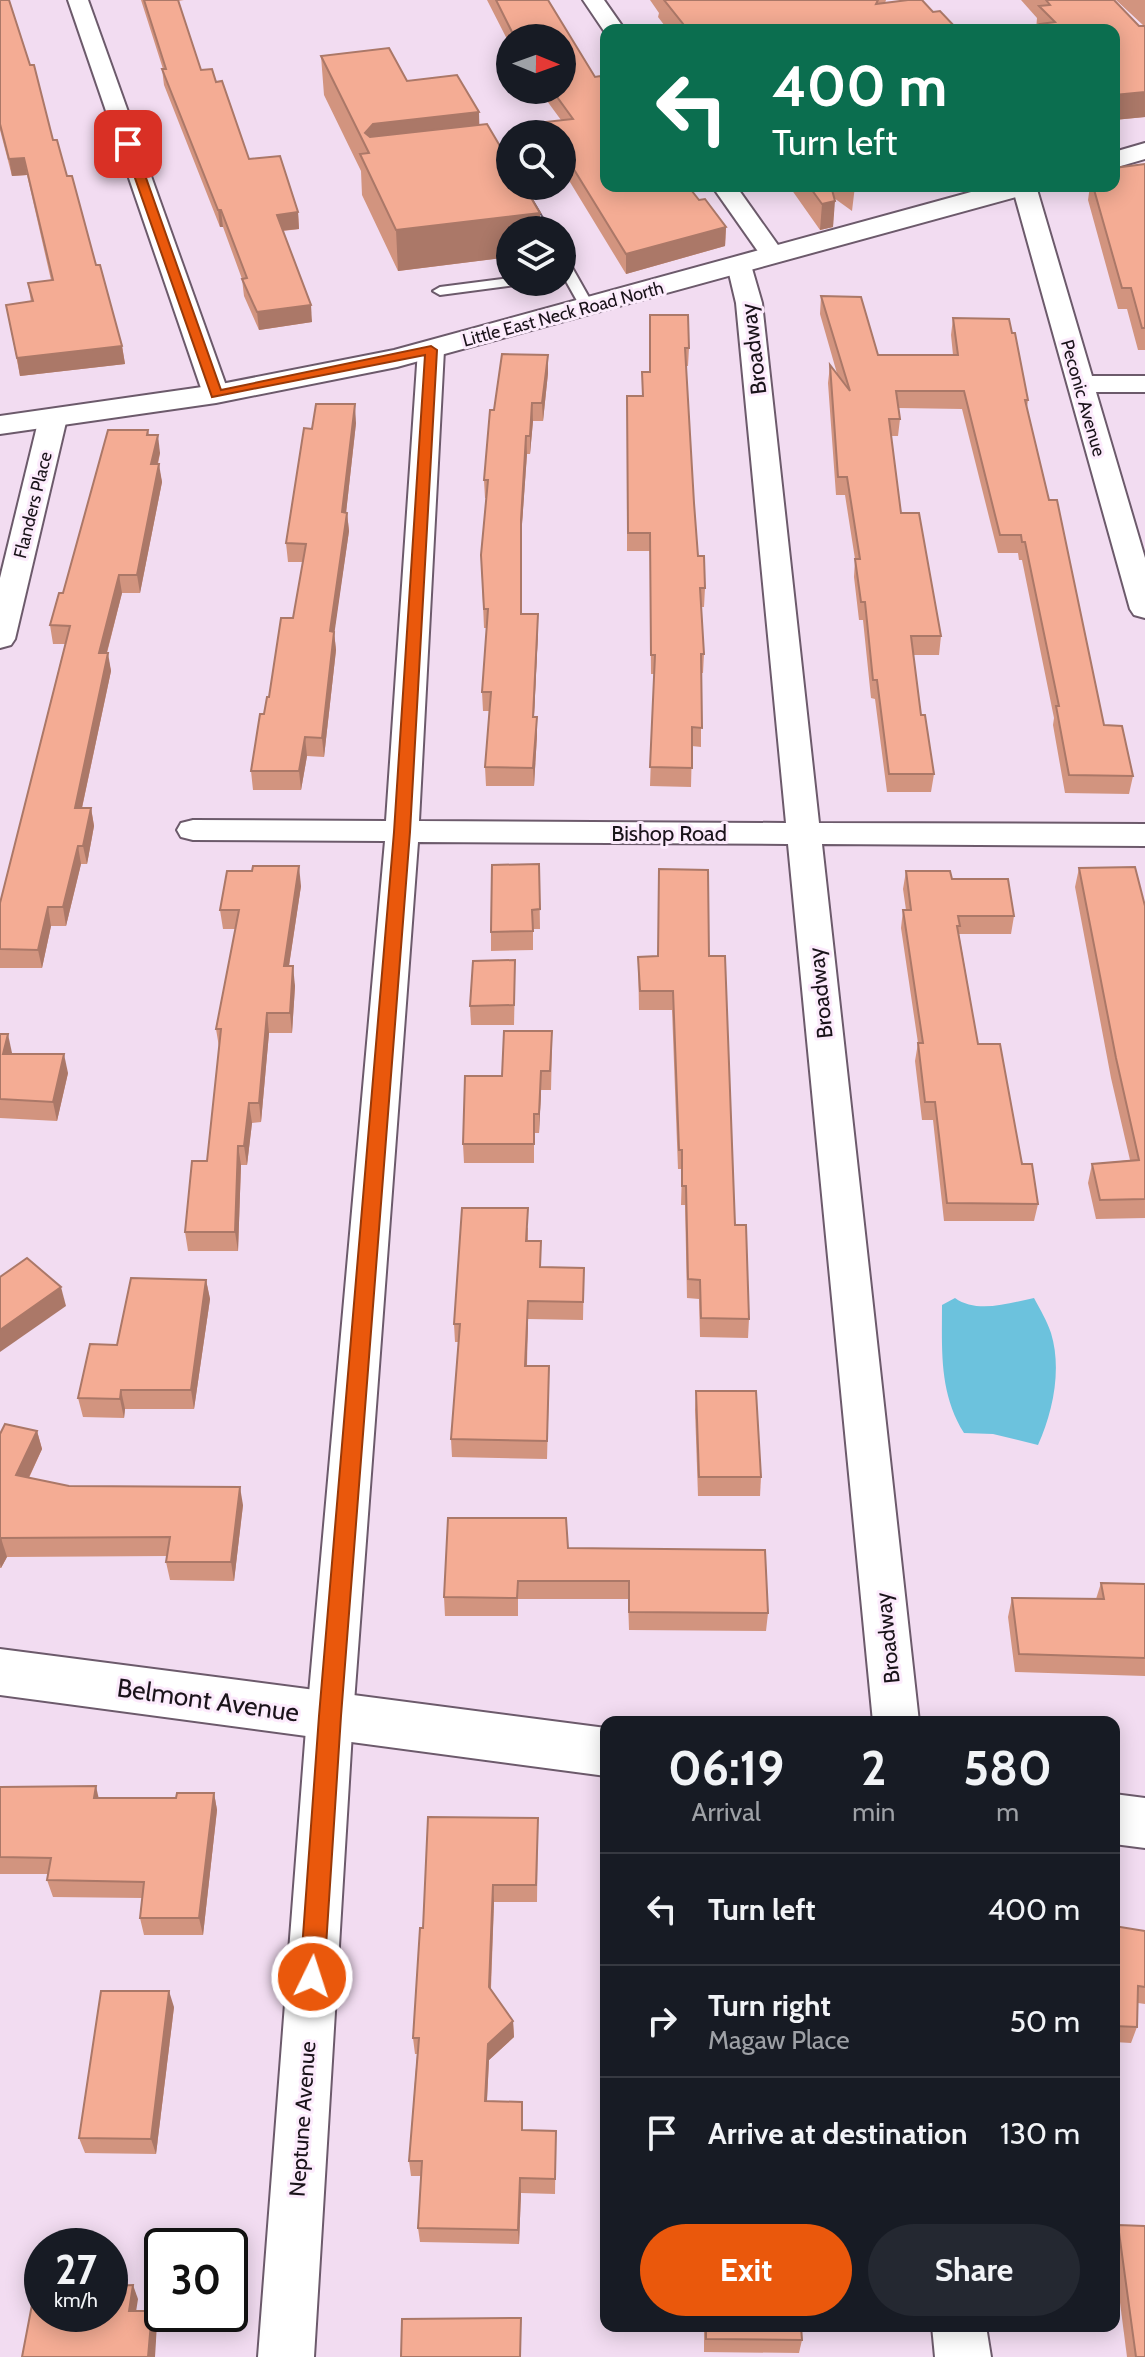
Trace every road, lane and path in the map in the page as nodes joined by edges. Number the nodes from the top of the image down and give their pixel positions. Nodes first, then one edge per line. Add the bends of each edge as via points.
1 (78, 0) edge
2 (593, 0) edge
3 (610, 24) edge
4 (1145, 151) edge
5 (1120, 158) edge
6 (728, 192) edge
7 (1002, 192) edge
8 (1026, 192) edge
9 (773, 255) junction
10 (739, 265) junction
11 (496, 284) edge
12 (576, 290) edge
13 (440, 291) dead end
14 (588, 308) junction
15 (431, 350) junction
16 (1079, 384) junction
17 (1145, 384) edge
18 (216, 394) junction
19 (53, 418) junction
20 (0, 425) edge
21 (1145, 609) edge
22 (0, 639) edge
23 (193, 830) dead end
24 (402, 832) junction
25 (804, 834) junction
26 (1145, 835) edge
27 (0, 1672) edge
28 (330, 1716) junction
29 (895, 1716) edge
30 (600, 1751) edge
31 (1120, 1820) edge
32 (1145, 1823) edge
33 (960, 2332) edge
34 (286, 2357) edge
35 (963, 2357) edge

1 - 18 street
2 - 3 street
4 - 5 main road
6 - 9 street
7 - 9 main road, Little East Neck Road North
8 - 16 street, Peconic Avenue
9 - 10 main road, Little East Neck Road North
10 - 14 main road, Little East Neck Road North
10 - 25 street, Broadway via 749,303
11 - 13 lane
12 - 14 lane
14 - 15 main road, Little East Neck Road North
15 - 18 main road, Little East Neck Road North
15 - 24 street, Neptune Avenue
16 - 17 street
16 - 21 street, Peconic Avenue
18 - 19 main road, Little East Neck Road North
19 - 20 main road, Little East Neck Road North
19 - 22 street, Flanders Place
23 - 24 street, Bishop Road
24 - 25 street, Bishop Road
24 - 28 street, Neptune Avenue
25 - 26 street, Bishop Road
25 - 29 street, Broadway
27 - 28 main road, Belmont Avenue
28 - 30 main road, Belmont Avenue
28 - 34 street, Neptune Avenue
31 - 32 main road
33 - 35 street

